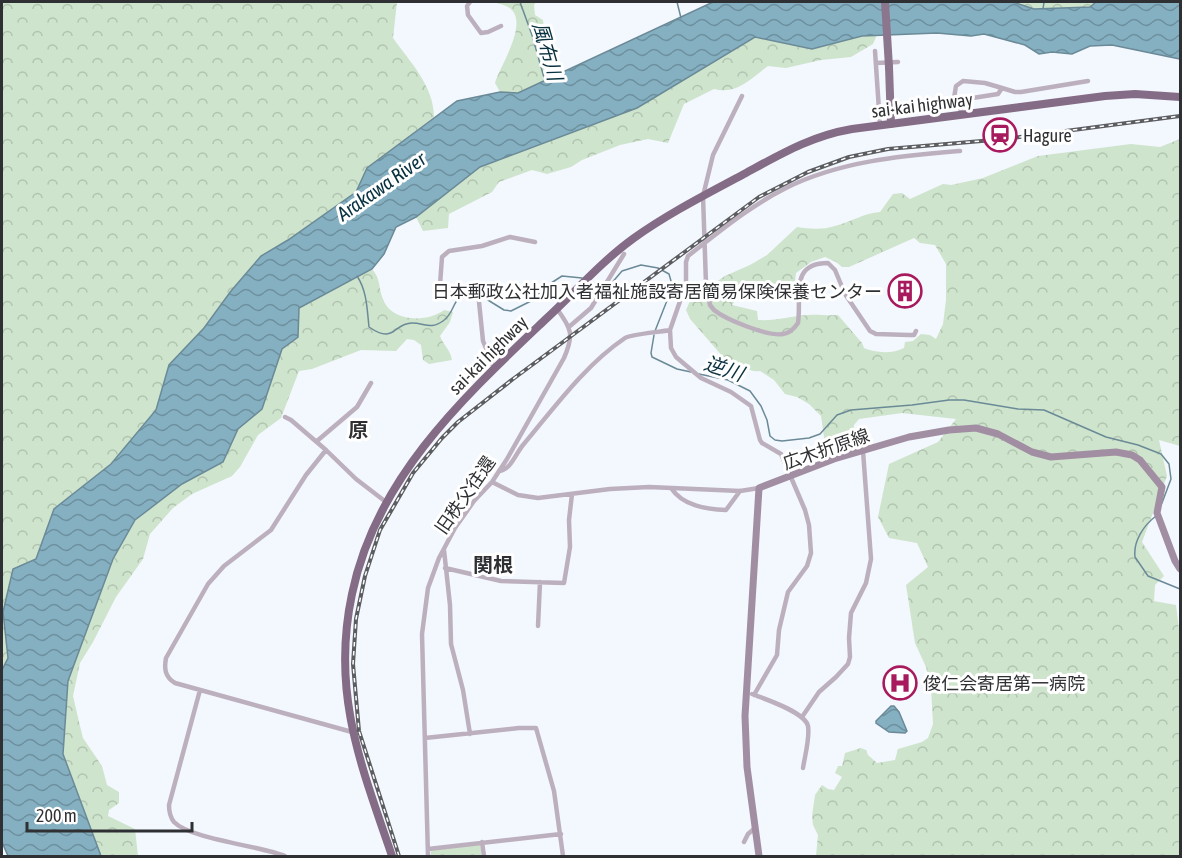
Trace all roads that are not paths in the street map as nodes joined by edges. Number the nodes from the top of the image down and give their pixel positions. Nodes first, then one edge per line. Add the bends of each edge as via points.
1 (470, 2) edge
2 (885, 2) edge
3 (501, 26) dead end
4 (875, 51) dead end
5 (898, 62) dead end
6 (876, 63) junction
7 (1088, 81) dead end
8 (1002, 88) junction
9 (742, 96) dead end
10 (1180, 97) edge
11 (954, 98) dead end
12 (961, 115) junction
13 (891, 124) junction
14 (880, 125) junction
15 (960, 152) dead end
16 (703, 196) junction
17 (535, 242) dead end
18 (705, 243) junction
19 (624, 254) dead end
20 (557, 309) junction
21 (570, 326) junction
22 (670, 330) junction
23 (916, 331) dead end
24 (494, 368) junction
25 (371, 383) dead end
26 (285, 417) dead end
27 (317, 441) junction
28 (326, 450) junction
29 (863, 450) junction
30 (499, 471) junction
31 (791, 477) junction
32 (492, 482) junction
33 (671, 488) junction
34 (759, 488) junction
35 (740, 491) junction
36 (572, 494) junction
37 (386, 502) junction
38 (444, 548) junction
39 (446, 568) junction
40 (1180, 569) edge
41 (540, 582) junction
42 (538, 626) dead end
43 (200, 690) junction
44 (750, 694) junction
45 (802, 717) junction
46 (352, 732) junction
47 (470, 734) junction
48 (425, 738) junction
49 (803, 768) dead end
50 (755, 828) junction
51 (561, 834) junction
52 (482, 842) junction
53 (744, 842) dead end
54 (428, 849) junction
55 (285, 856) edge
56 (392, 856) edge
57 (428, 856) edge
58 (484, 856) edge
59 (563, 856) edge
60 (759, 856) edge

1 - 3 street via 468,15 481,33
2 - 13 main road, bridge
4 - 6 street
5 - 6 street
6 - 14 street
7 - 8 street via 1021,92
8 - 11 street via 963,81 956,86
8 - 12 street via 998,94 960,100
9 - 16 street via 712,155
10 - 12 highway, sai-kai highway via 1105,96
12 - 13 highway, sai-kai highway
13 - 14 highway, sai-kai highway
14 - 16 highway, sai-kai highway via 811,139
15 - 18 street via 888,157 810,178 775,194
16 - 18 street
16 - 20 highway, sai-kai highway via 633,239
17 - 24 street via 510,237 449,251 442,257 440,285 459,292 478,292 483,341
18 - 22 street via 687,259 686,284
18 - 23 street via 708,297 718,314 767,333 788,333 798,323 803,270 828,263 873,333 909,336
19 - 21 street via 591,308
20 - 21 street
20 - 24 highway, sai-kai highway
21 - 30 street, 旧秩父往還 via 571,343 564,358
22 - 30 street via 626,337 571,388 519,448 507,468
22 - 31 street via 676,357 701,378 751,406 760,440 781,454
24 - 37 highway, sai-kai highway via 422,442
25 - 27 street via 357,407
26 - 27 street
27 - 28 street
28 - 37 street
28 - 43 street via 271,530 224,566 208,584 166,658 165,669 172,681
29 - 31 main road, 広木折原線
29 - 40 main road, 広木折原線 via 949,430 976,428 1052,457 1116,452 1132,455 1162,487 1156,513
29 - 45 street via 871,559 866,583 851,613 850,657
30 - 32 street, 旧秩父往還
31 - 34 main road, 広木折原線
31 - 44 street via 809,525 810,560 788,592 777,655
32 - 36 street via 530,498
32 - 38 street, 旧秩父往還 via 468,509
33 - 35 street
33 - 35 street via 693,505 716,510 726,510
33 - 36 street
34 - 35 street
34 - 44 main road
36 - 41 street via 564,583
37 - 46 highway, sai-kai highway via 358,570 347,625 345,678
38 - 39 street
38 - 48 street, 旧秩父往還 via 428,588 424,616
39 - 41 street via 501,581
39 - 47 street via 450,644
41 - 42 street
43 - 46 street
43 - 55 street via 169,805 170,815 181,827 200,834
44 - 45 street
44 - 50 main road via 745,742
45 - 49 street via 808,733
46 - 56 highway, sai-kai highway
47 - 48 street
47 - 51 street via 536,728 554,791
48 - 54 street, 旧秩父往還
50 - 53 street
50 - 60 main road
51 - 52 street
51 - 59 street
52 - 54 street
52 - 58 street
54 - 57 street, 旧秩父往還

